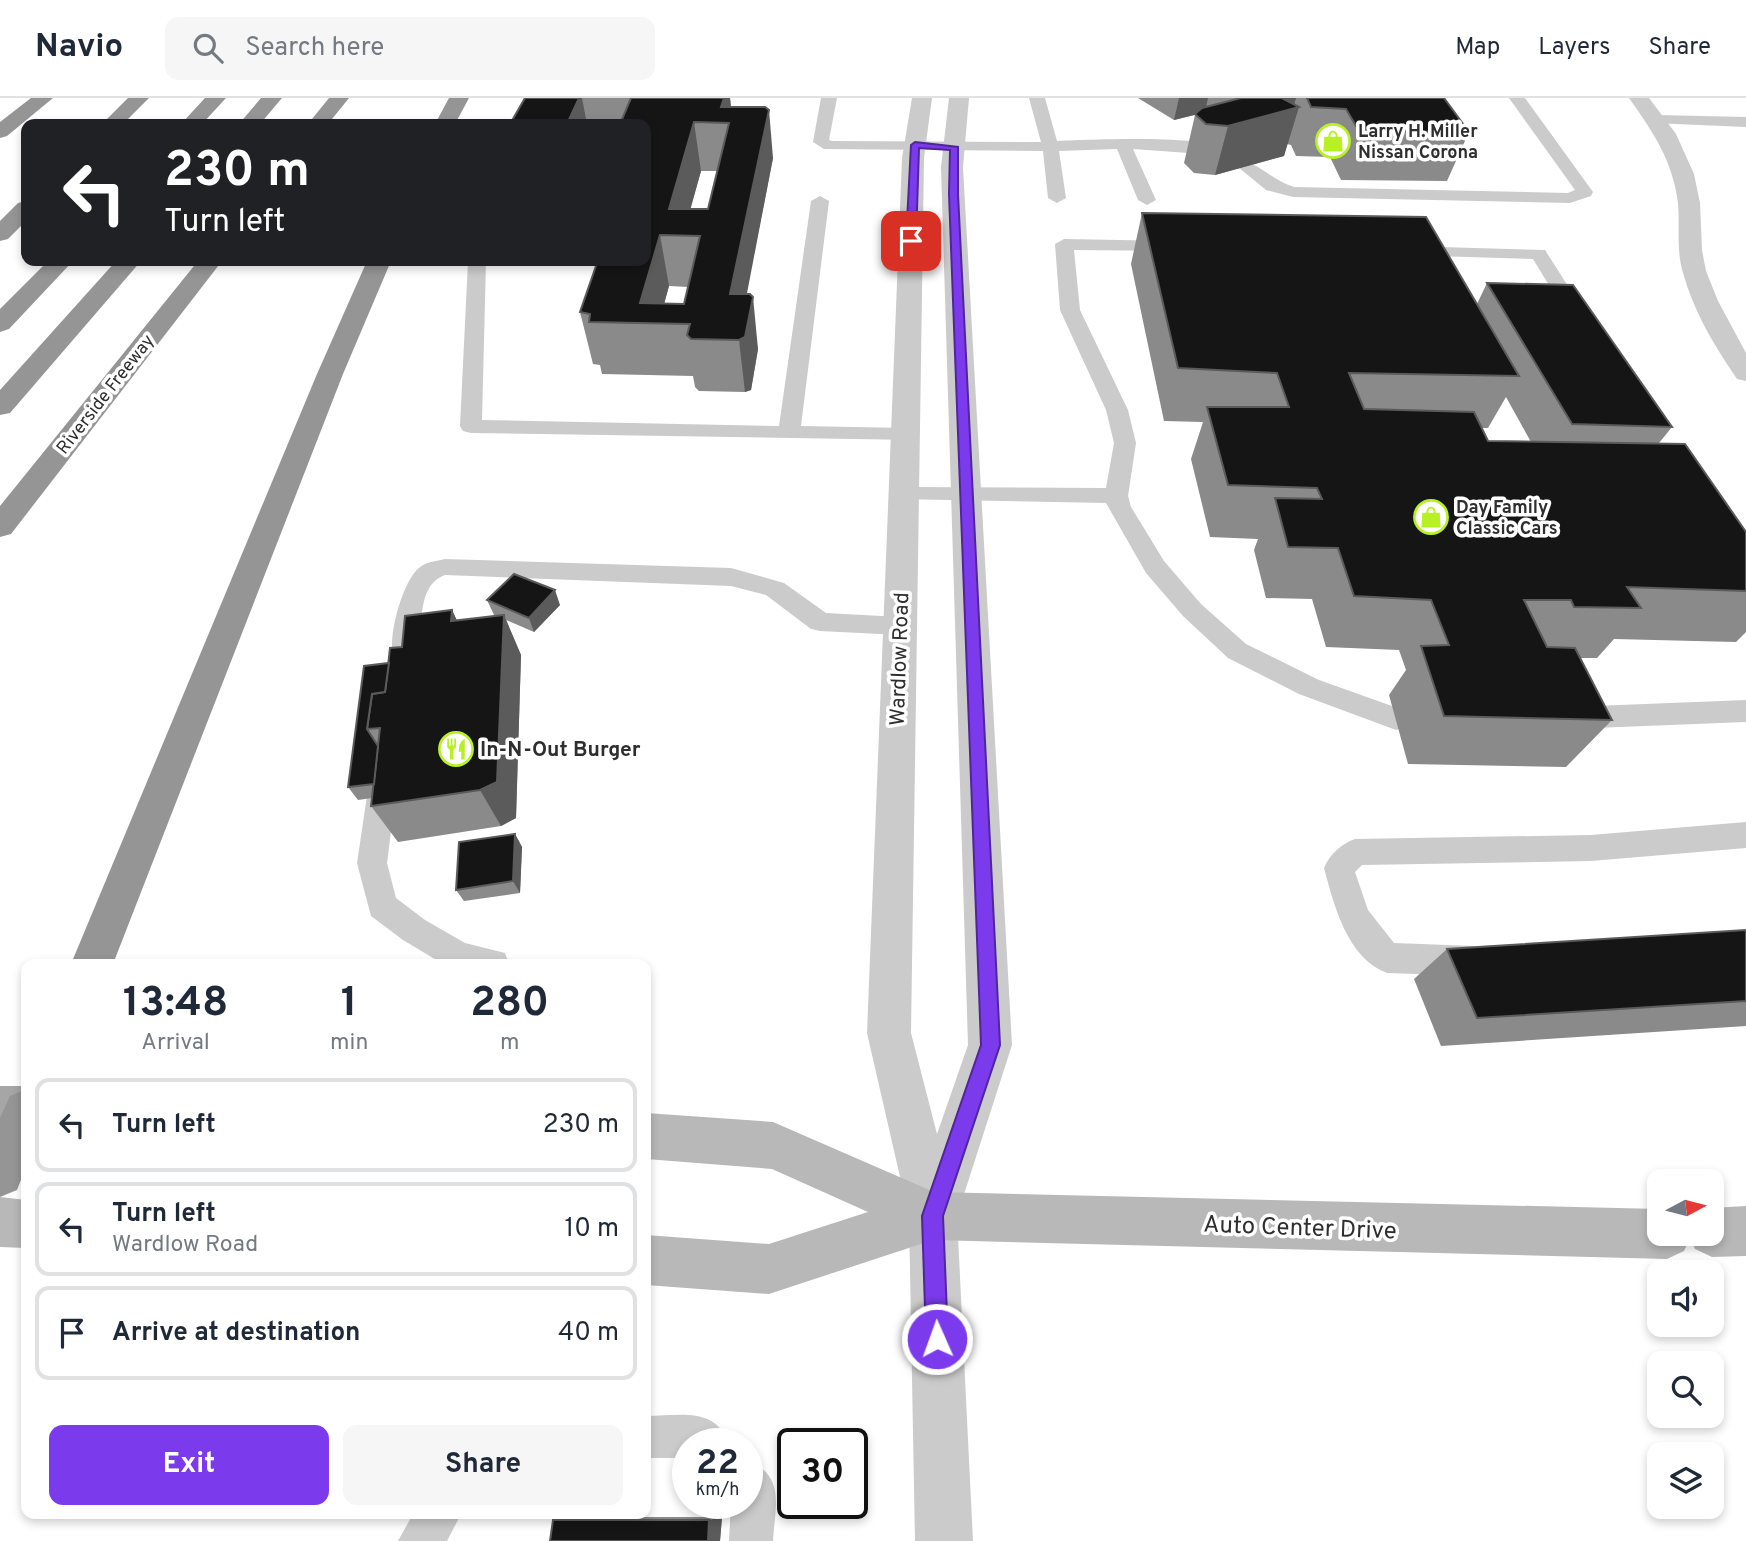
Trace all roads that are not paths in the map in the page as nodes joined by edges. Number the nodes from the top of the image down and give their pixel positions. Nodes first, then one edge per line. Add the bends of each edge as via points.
1 (43, 98) edge
2 (139, 98) edge
3 (216, 98) edge
4 (272, 98) edge
5 (339, 98) edge
6 (459, 98) edge
7 (829, 98) edge
8 (922, 98) edge
9 (959, 98) edge
10 (1037, 98) edge
11 (1517, 98) edge
12 (1639, 98) edge
13 (117, 119) edge
14 (196, 119) edge
15 (253, 119) edge
16 (322, 119) edge
17 (448, 119) edge
18 (1657, 120) junction
19 (1746, 122) edge
20 (0, 132) edge
21 (915, 145) junction
22 (1124, 145) junction
23 (1050, 146) junction
24 (954, 147) junction
25 (1216, 150) edge
26 (1246, 167) edge
27 (1057, 198) dead end
28 (1146, 200) dead end
29 (820, 201) dead end
30 (21, 213) edge
31 (0, 234) edge
32 (1190, 246) edge
33 (1385, 251) edge
34 (56, 266) edge
35 (125, 266) edge
36 (206, 266) edge
37 (377, 266) edge
38 (476, 266) edge
39 (0, 324) edge
40 (1591, 337) edge
41 (1746, 373) edge
42 (0, 407) edge
43 (789, 433) junction
44 (907, 435) junction
45 (904, 494) junction
46 (966, 494) junction
47 (1116, 496) junction
48 (0, 527) edge
49 (900, 626) junction
50 (396, 676) edge
51 (1746, 711) edge
52 (1396, 719) dead end
53 (1544, 719) edge
54 (387, 757) edge
55 (1746, 835) edge
56 (94, 959) edge
57 (471, 959) edge
58 (1508, 962) edge
59 (0, 1109) edge
60 (21, 1111) edge
61 (21, 1123) edge
62 (651, 1136) edge
63 (0, 1173) edge
64 (933, 1216) junction
65 (0, 1222) edge
66 (21, 1224) edge
67 (1746, 1231) edge
68 (1724, 1232) edge
69 (1647, 1234) edge
70 (651, 1260) edge
71 (651, 1437) edge
72 (672, 1437) edge
73 (435, 1519) edge
74 (752, 1519) edge
75 (420, 1541) edge
76 (751, 1541) edge
77 (944, 1541) edge

1 - 20 highway
2 - 13 highway
3 - 14 highway
4 - 15 highway
5 - 16 highway
6 - 17 highway
7 - 21 lane via 821,142 830,146
8 - 21 street, Wardlow Road
9 - 24 street, Wardlow Road
10 - 23 lane
11 - 26 lane via 1585,192 1570,198 1293,192 1272,186
12 - 18 street
18 - 19 lane
18 - 41 street via 1680,161 1689,203 1691,258 1706,300
21 - 24 lane
21 - 44 street, Wardlow Road
22 - 23 lane
22 - 25 lane via 1178,144
22 - 28 lane
23 - 24 lane
23 - 27 lane
24 - 46 street, Wardlow Road
29 - 43 lane
30 - 31 highway
32 - 47 lane via 1064,244 1070,310 1109,390 1125,443
33 - 40 lane via 1539,254
34 - 39 highway
35 - 42 highway
36 - 48 highway, Riverside Freeway
37 - 56 highway
38 - 43 lane via 471,426
43 - 44 lane
44 - 45 street, Wardlow Road
45 - 46 lane
45 - 49 street, Wardlow Road
46 - 47 lane
46 - 64 street, Wardlow Road via 990,1045
47 - 52 lane via 1155,567 1192,610 1237,651 1309,687
49 - 50 lane via 820,622 775,589 731,577 445,567 421,580
49 - 64 street, Wardlow Road via 889,1033
51 - 53 lane
54 - 57 lane via 372,863 382,906 414,930
55 - 58 lane via 1591,848 1355,852 1339,869 1365,937 1387,958
59 - 60 main road
61 - 63 highway
62 - 64 main road via 773,1146
64 - 69 main road, Auto Center Drive
64 - 70 main road via 769,1269
64 - 77 street, Wardlow Road
65 - 66 main road
67 - 68 main road
71 - 72 lane
73 - 75 lane
74 - 76 lane

